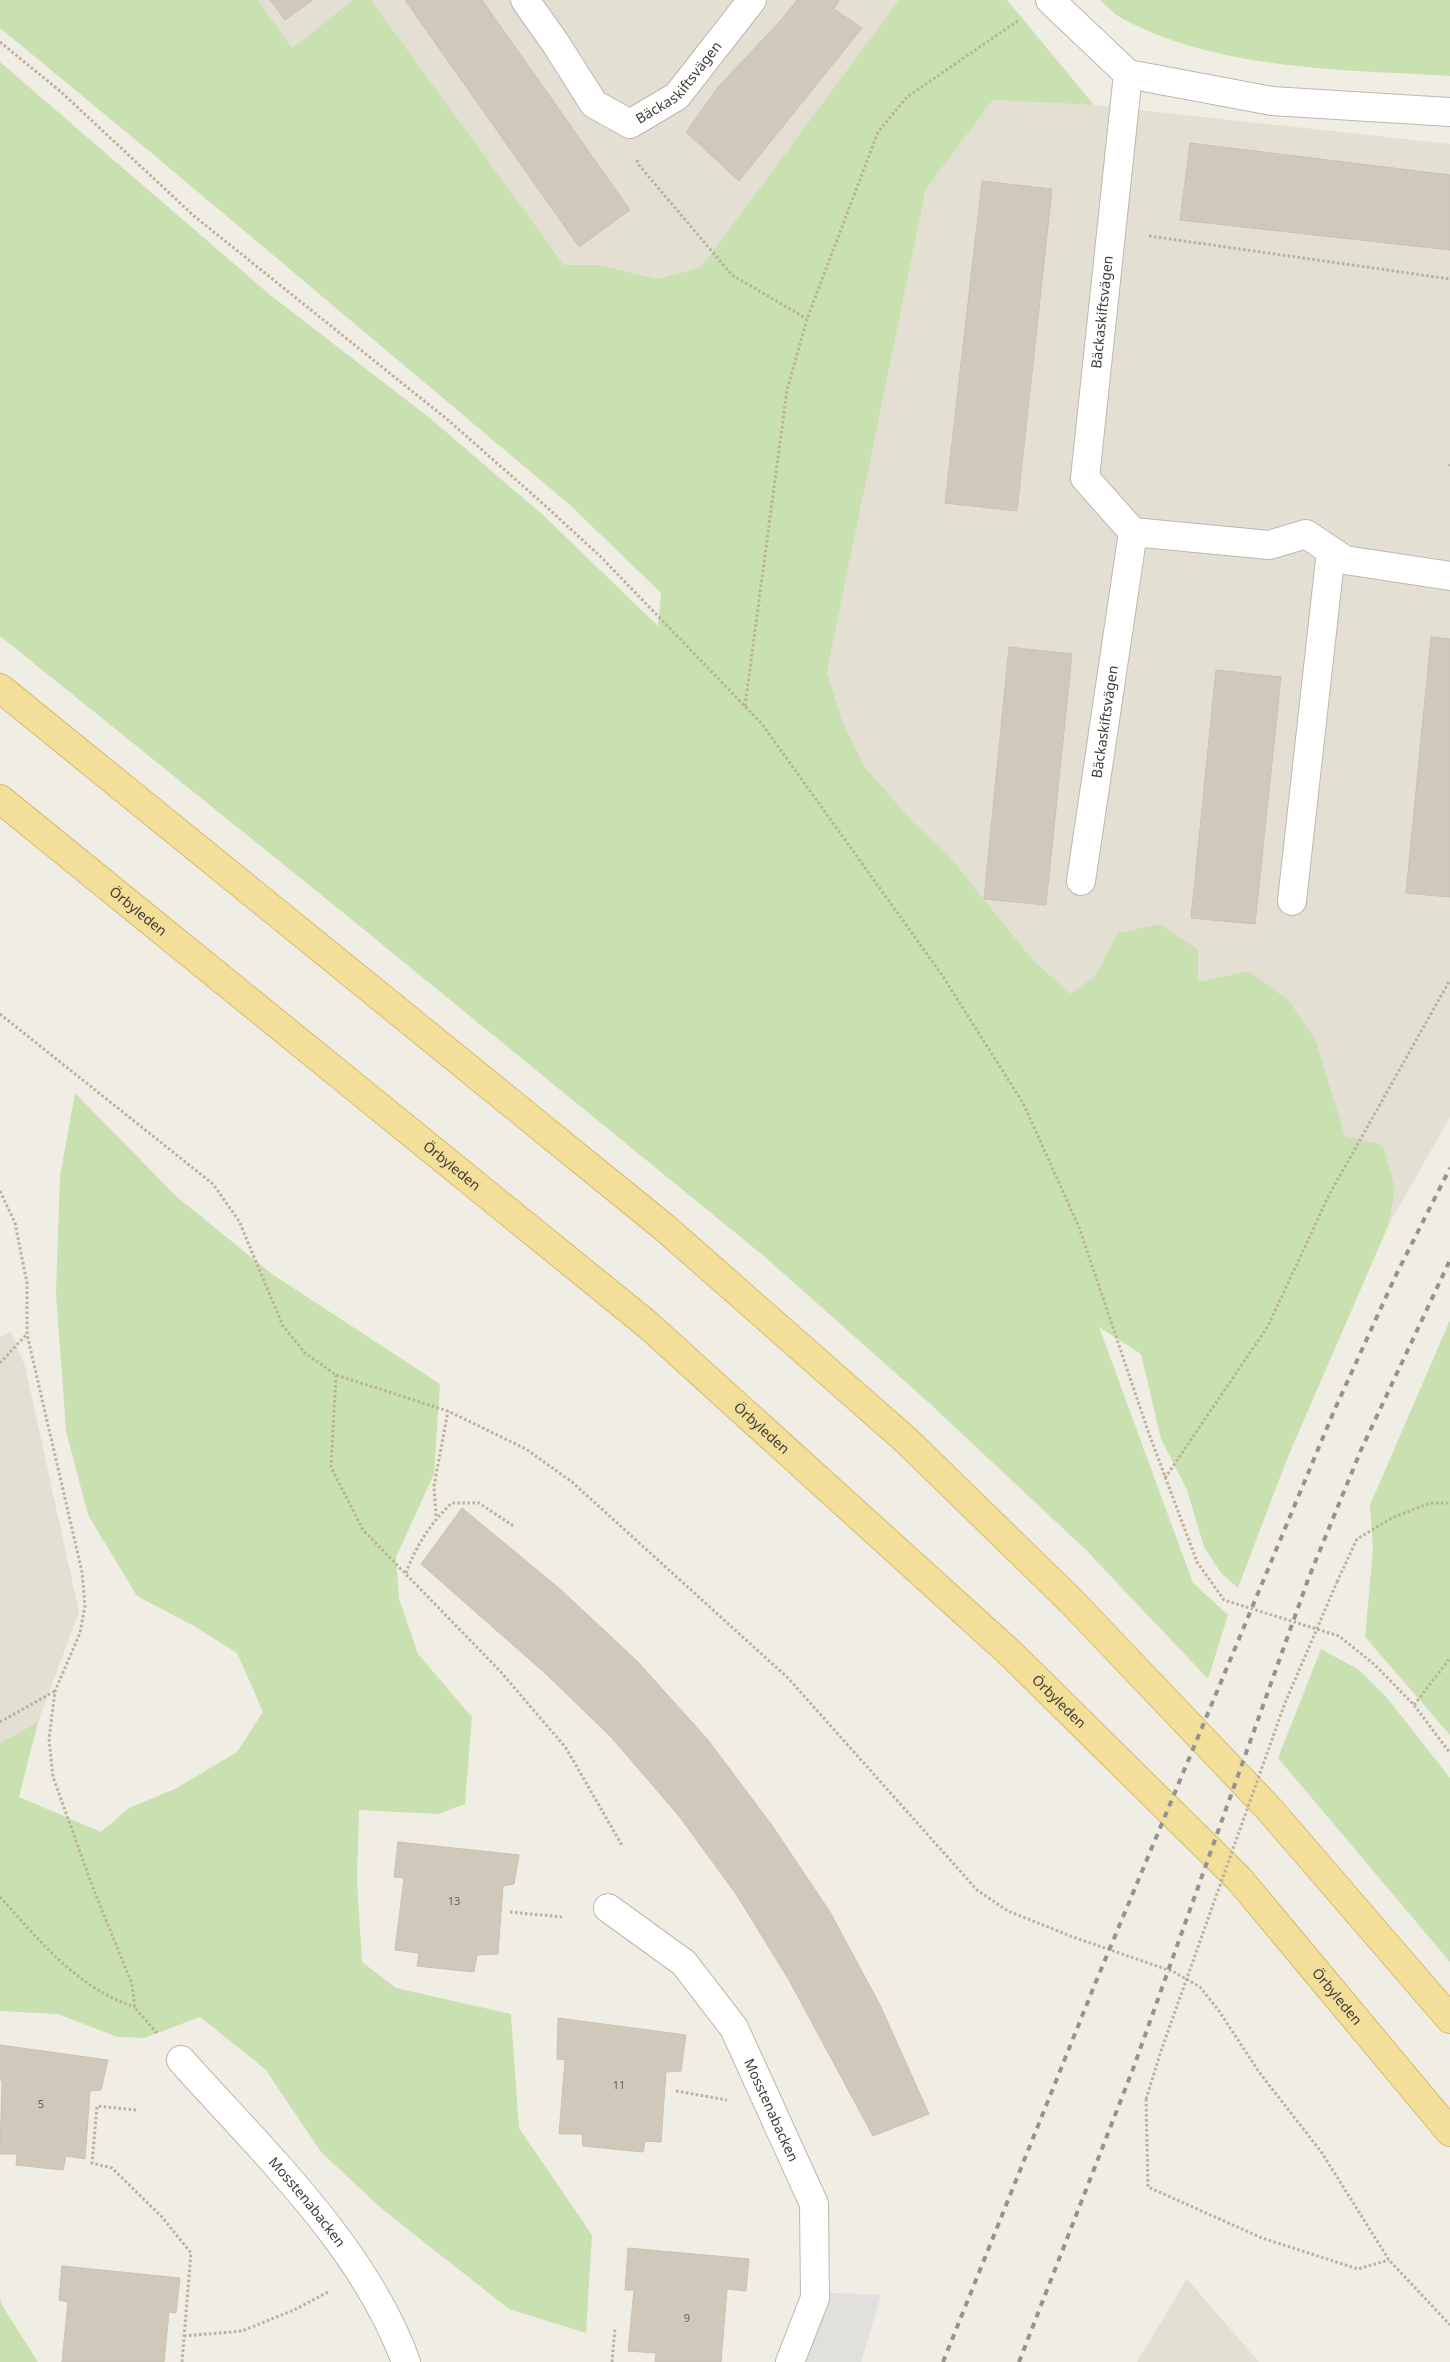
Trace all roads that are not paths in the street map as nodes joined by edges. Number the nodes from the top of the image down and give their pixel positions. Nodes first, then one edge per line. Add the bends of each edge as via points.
1 (525, 0) edge
2 (752, 0) edge
3 (1050, 0) edge
4 (1128, 74) junction
5 (1450, 112) edge
6 (1133, 532) junction
7 (1332, 551) junction
8 (1450, 576) edge
9 (0, 688) edge
10 (0, 799) edge
11 (1081, 881) dead end
12 (1292, 901) dead end
13 (608, 1908) dead end
14 (1450, 2019) edge
15 (181, 2060) road end
16 (1450, 2132) edge
17 (406, 2362) edge
18 (790, 2362) edge

1 - 2 street, Bäckaskiftsvägen via 594,104 630,124 677,96
3 - 4 street
4 - 5 street via 1272,101
4 - 6 street, Bäckaskiftsvägen via 1084,478
6 - 7 street via 1269,545 1306,534
6 - 11 street, Bäckaskiftsvägen
7 - 8 street via 1345,560
7 - 12 street
9 - 14 main road via 665,1228 907,1441 1071,1601 1270,1810
10 - 16 main road, Örbyleden via 648,1325 1011,1654 1240,1880
13 - 18 street, Mosstenabacken via 684,1963 734,2028 814,2204 815,2298
15 - 17 street, Mosstenabacken via 346,2248 396,2333

